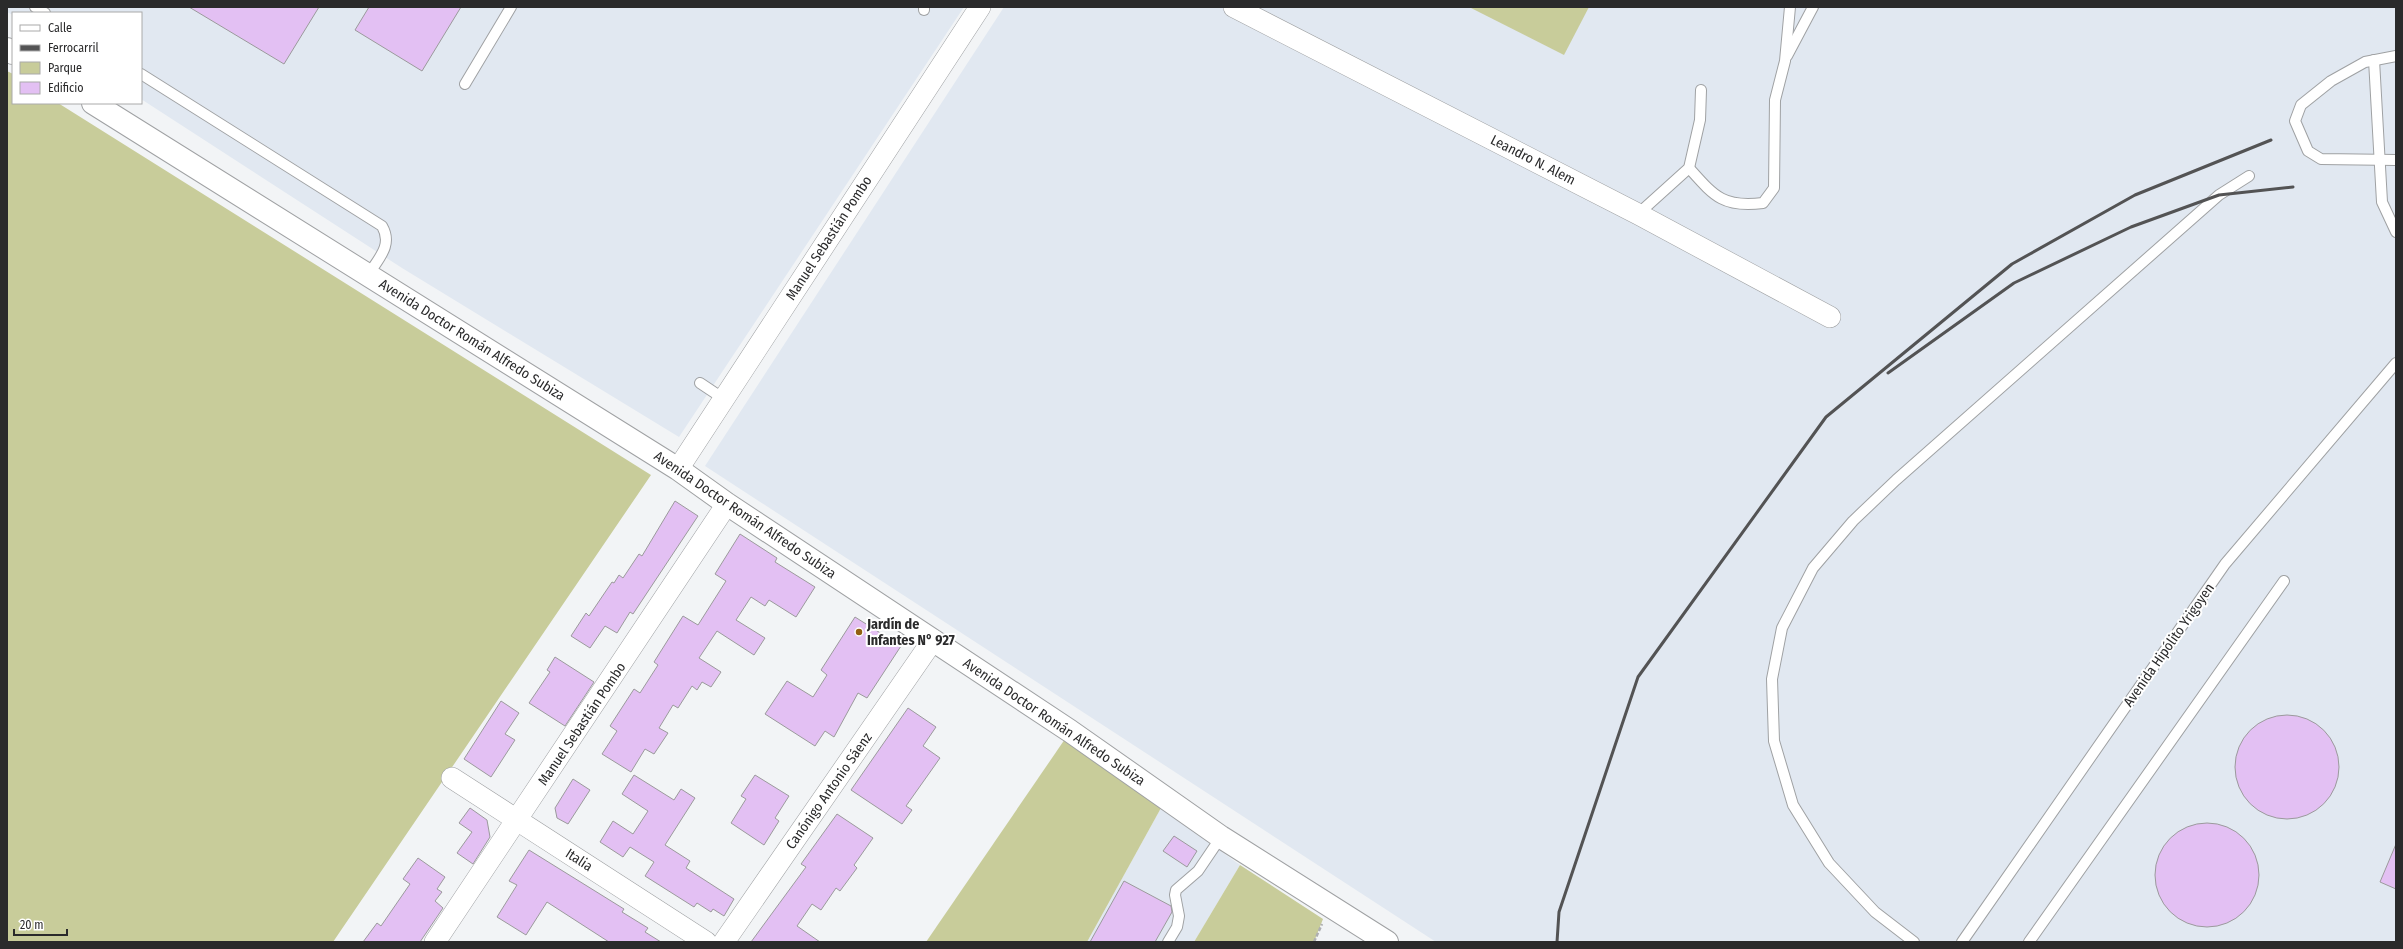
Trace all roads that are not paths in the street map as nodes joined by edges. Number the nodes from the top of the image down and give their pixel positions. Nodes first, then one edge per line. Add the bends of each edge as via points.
1 (511, 7) edge
2 (980, 7) edge
3 (1234, 7) edge
4 (1790, 7) edge
5 (1813, 7) edge
6 (2396, 56) edge
7 (2374, 60) junction
8 (1785, 61) junction
9 (142, 75) edge
10 (465, 84) dead end
11 (1701, 90) dead end
12 (95, 104) edge
13 (2380, 160) junction
14 (2396, 160) edge
15 (1689, 168) junction
16 (2249, 176) dead end
17 (1638, 214) junction
18 (2396, 232) edge
19 (368, 275) junction
20 (1830, 317) dead end
21 (2396, 363) edge
22 (700, 383) dead end
23 (724, 399) junction
24 (678, 469) junction
25 (727, 504) junction
26 (2284, 581) dead end
27 (933, 640) junction
28 (452, 778) dead end
29 (518, 820) junction
30 (1221, 837) junction
31 (1358, 924) junction
32 (435, 942) edge
33 (706, 942) edge
34 (724, 942) edge
35 (1168, 942) edge
36 (1371, 942) edge
37 (1387, 942) edge
38 (1914, 942) edge
39 (1962, 942) edge
40 (2029, 942) edge

1 - 10 lane
2 - 23 street, Manuel Sebastián Pombo
3 - 17 street, Leandro N. Alem
4 - 8 lane
5 - 8 lane
6 - 7 lane
7 - 13 lane
7 - 13 lane via 2365,62 2331,81 2301,105 2295,121 2308,151 2321,158
8 - 15 lane via 1775,100 1774,188 1763,203 1743,206 1714,196
9 - 19 lane via 382,226 388,236 387,246
11 - 15 lane via 1700,120
12 - 19 main road, Avenida Doctor Román Alfredo Subiza
13 - 14 lane
13 - 18 lane via 2382,202
15 - 17 lane
16 - 38 lane via 2213,200 1853,521 1812,568 1782,628 1772,679 1774,741 1793,805 1829,863 1875,912
17 - 20 street, Leandro N. Alem
19 - 24 main road, Avenida Doctor Román Alfredo Subiza
21 - 39 lane, Avenida Hipólito Yrigoyen via 2225,564
22 - 23 lane
23 - 24 street, Manuel Sebastián Pombo
24 - 25 main road, Avenida Doctor Román Alfredo Subiza
25 - 27 main road, Avenida Doctor Román Alfredo Subiza
25 - 29 street, Manuel Sebastián Pombo
26 - 40 lane
27 - 30 main road, Avenida Doctor Román Alfredo Subiza via 1070,731
27 - 34 street, Canónigo Antonio Sáenz
28 - 29 street, Italia
29 - 32 street, Manuel Sebastián Pombo
29 - 33 street, Italia
30 - 31 main road, Avenida Doctor Román Alfredo Subiza
30 - 35 lane via 1198,871 1176,890 1174,895 1179,916 1177,927
31 - 36 street
31 - 37 main road, Avenida Doctor Román Alfredo Subiza

